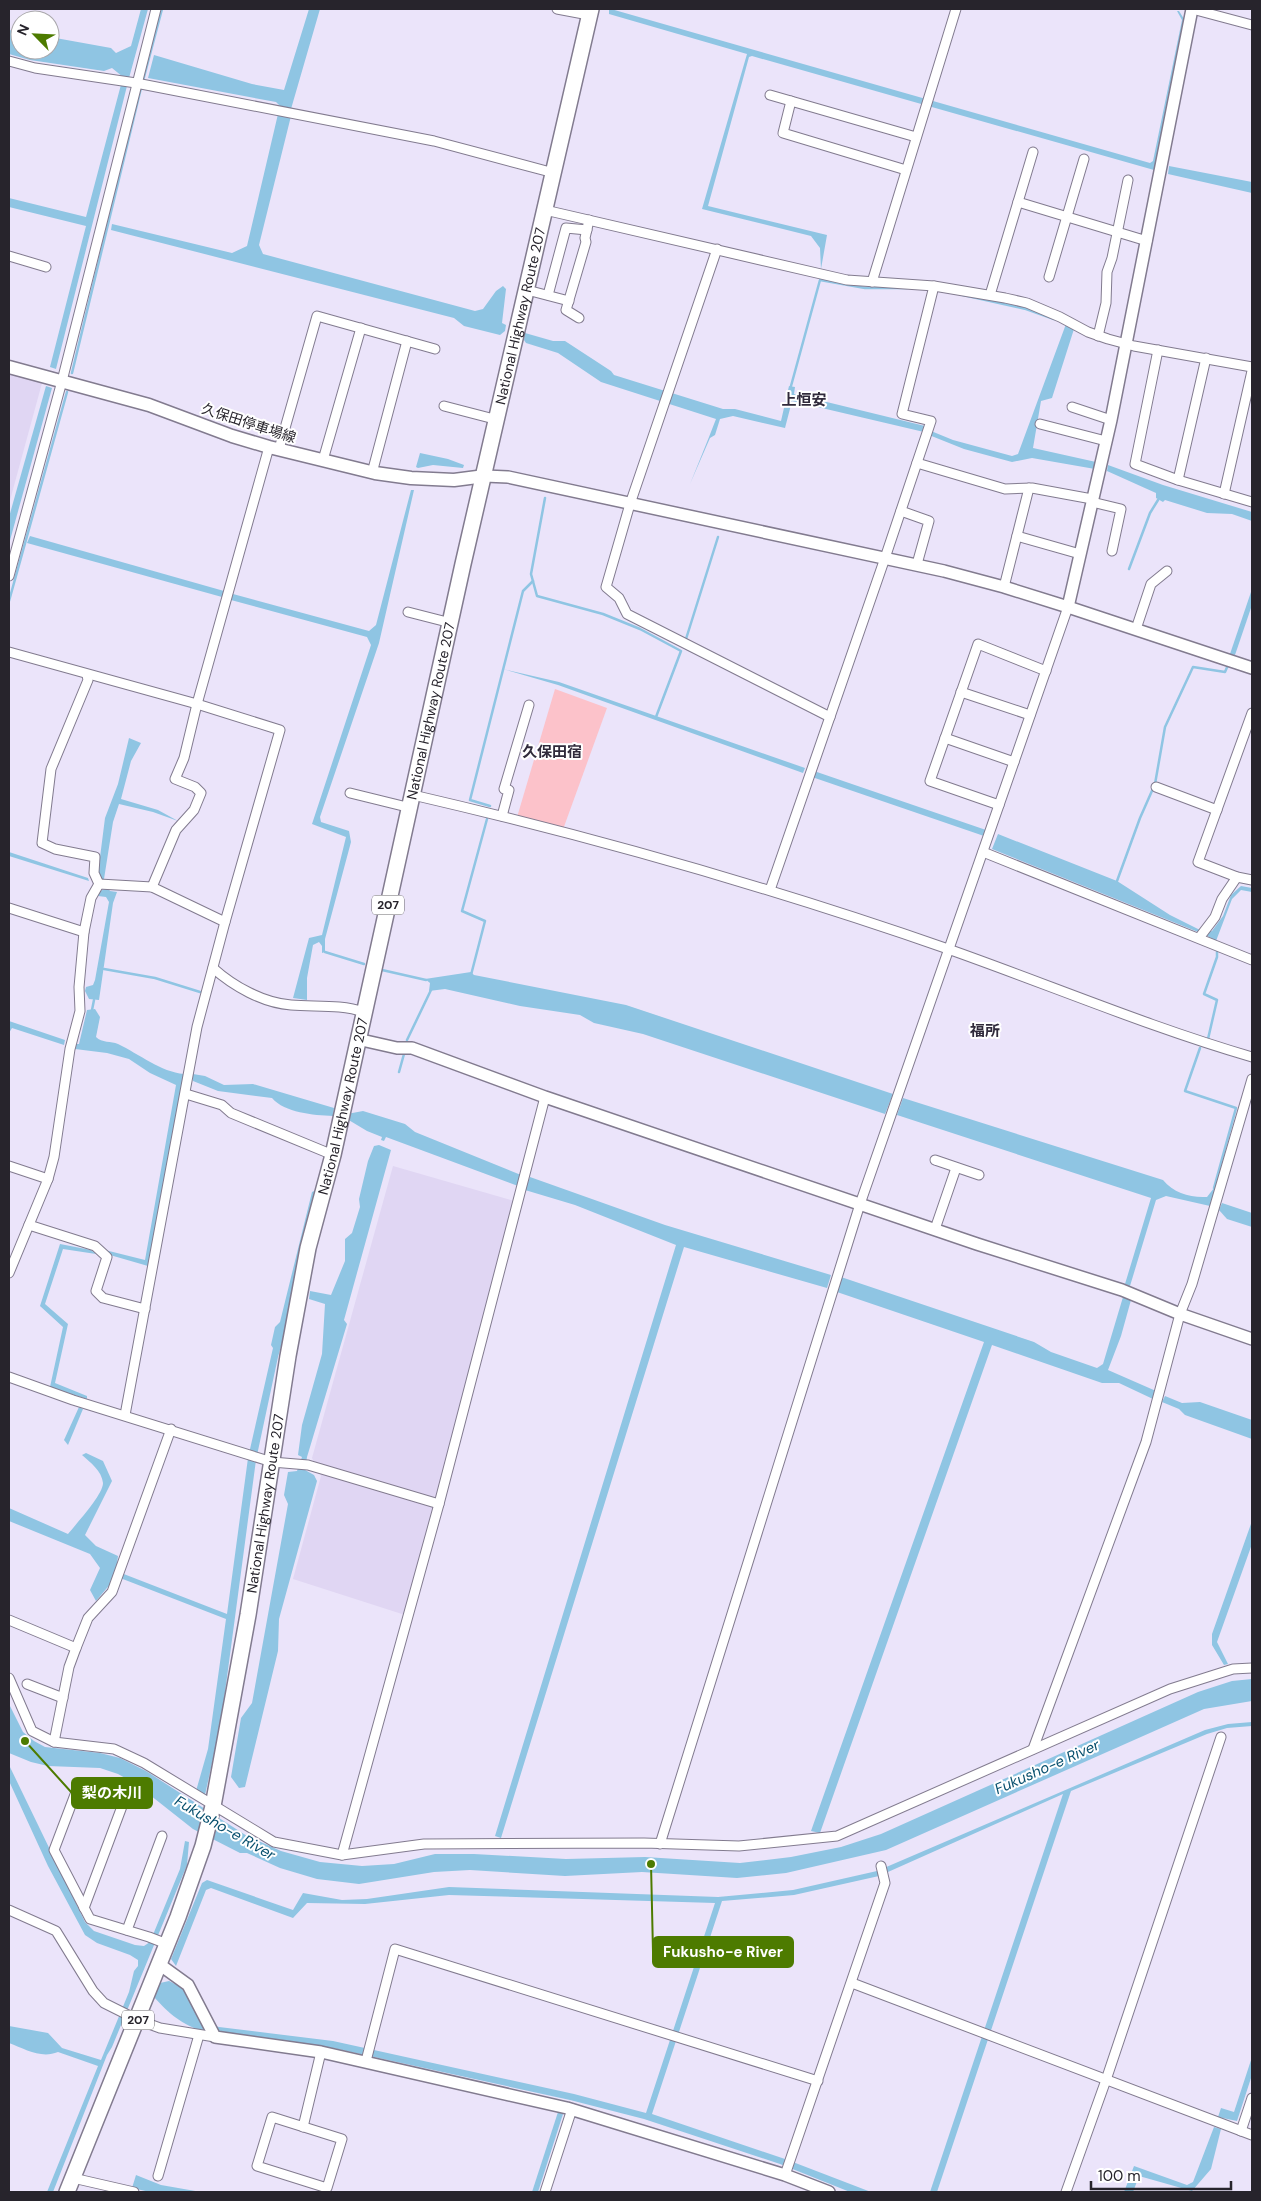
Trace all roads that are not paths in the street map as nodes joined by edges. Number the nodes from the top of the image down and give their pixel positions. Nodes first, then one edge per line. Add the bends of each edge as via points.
1 (156, 9) edge
2 (557, 9) edge
3 (956, 9) edge
4 (1192, 9) edge
5 (590, 12) edge
6 (1252, 25) edge
7 (9, 61) edge
8 (138, 83) junction
9 (770, 95) dead end
10 (791, 101) junction
11 (916, 137) junction
12 (1032, 152) dead end
13 (1084, 159) dead end
14 (906, 170) junction
15 (554, 173) junction
16 (1128, 180) dead end
17 (1018, 202) junction
18 (545, 210) junction
19 (1067, 217) junction
20 (589, 220) junction
21 (587, 230) junction
22 (1117, 232) junction
23 (1147, 241) junction
24 (717, 249) junction
25 (9, 256) edge
26 (46, 267) dead end
27 (1049, 277) dead end
28 (872, 282) junction
29 (934, 286) junction
30 (527, 290) junction
31 (990, 295) junction
32 (548, 296) junction
33 (569, 301) junction
34 (579, 318) dead end
35 (361, 328) junction
36 (1098, 336) junction
37 (407, 341) junction
38 (1126, 344) junction
39 (435, 349) dead end
40 (1158, 350) junction
41 (1206, 358) junction
42 (1252, 366) edge
43 (9, 367) edge
44 (1252, 371) edge
45 (62, 381) junction
46 (444, 406) dead end
47 (1072, 407) dead end
48 (498, 420) junction
49 (1111, 420) junction
50 (1040, 424) dead end
51 (1106, 441) junction
52 (274, 448) junction
53 (323, 460) junction
54 (917, 463) junction
55 (372, 472) junction
56 (485, 476) junction
57 (1178, 480) junction
58 (1028, 488) junction
59 (1224, 494) junction
60 (1092, 501) junction
61 (1252, 502) edge
62 (630, 504) junction
63 (901, 511) junction
64 (1017, 536) junction
65 (1112, 551) dead end
66 (1080, 554) junction
67 (885, 558) junction
68 (918, 564) junction
69 (1167, 571) dead end
70 (9, 576) edge
71 (1004, 587) junction
72 (1068, 607) junction
73 (408, 612) dead end
74 (451, 623) junction
75 (1136, 629) junction
76 (9, 652) edge
77 (1252, 668) edge
78 (1046, 671) junction
79 (87, 674) junction
80 (961, 692) junction
81 (197, 704) junction
82 (529, 705) dead end
83 (1252, 713) edge
84 (1030, 716) junction
85 (830, 718) junction
86 (945, 738) junction
87 (1014, 762) junction
88 (1156, 787) dead end
89 (350, 794) dead end
90 (412, 801) junction
91 (999, 805) junction
92 (1217, 810) junction
93 (502, 816) junction
94 (983, 852) junction
95 (1237, 877) junction
96 (1252, 880) edge
97 (99, 884) junction
98 (152, 887) junction
99 (770, 890) junction
100 (9, 908) edge
101 (225, 922) junction
102 (84, 932) junction
103 (1200, 938) junction
104 (948, 949) junction
105 (1252, 960) edge
106 (213, 968) junction
107 (364, 1012) junction
108 (357, 1039) junction
109 (1252, 1058) edge
110 (1252, 1079) edge
111 (186, 1094) junction
112 (545, 1097) junction
113 (333, 1155) junction
114 (934, 1160) dead end
115 (9, 1166) edge
116 (956, 1168) junction
117 (979, 1175) dead end
118 (48, 1180) junction
119 (860, 1204) junction
120 (28, 1226) junction
121 (935, 1229) junction
122 (9, 1273) edge
123 (145, 1309) junction
124 (1180, 1314) junction
125 (1252, 1339) edge
126 (9, 1377) edge
127 (125, 1415) junction
128 (171, 1429) junction
129 (267, 1460) junction
130 (439, 1504) junction
131 (9, 1620) edge
132 (76, 1648) junction
133 (1252, 1668) edge
134 (9, 1678) edge
135 (27, 1684) dead end
136 (11, 1687) edge
137 (63, 1698) junction
138 (1221, 1737) dead end
139 (54, 1742) junction
140 (1033, 1749) junction
141 (79, 1784) dead end
142 (124, 1801) dead end
143 (213, 1806) junction
144 (162, 1836) dead end
145 (660, 1844) junction
146 (342, 1855) junction
147 (881, 1866) dead end
148 (84, 1908) junction
149 (9, 1911) edge
150 (127, 1930) junction
151 (163, 1942) junction
152 (159, 1964) junction
153 (852, 1983) junction
154 (133, 2018) junction
155 (199, 2035) junction
156 (215, 2037) junction
157 (321, 2052) junction
158 (366, 2061) junction
159 (1106, 2080) junction
160 (818, 2081) junction
161 (1252, 2098) edge
162 (572, 2109) junction
163 (303, 2127) junction
164 (1241, 2131) junction
165 (1252, 2135) edge
166 (785, 2175) junction
167 (158, 2176) dead end
168 (70, 2185) edge
169 (134, 2192) edge
170 (545, 2192) edge
171 (829, 2192) edge
172 (1066, 2192) edge

1 - 8 street
2 - 5 street
3 - 11 street
4 - 6 street
4 - 23 street
5 - 15 highway, National Highway Route 207 / 207
7 - 8 street via 35,68
8 - 15 street via 434,141
8 - 45 street
9 - 10 street
10 - 11 street
10 - 14 street via 783,133
11 - 14 street
12 - 17 street
13 - 19 street
14 - 28 street
15 - 18 highway, National Highway Route 207 / 207
16 - 22 street
17 - 19 street
17 - 31 street
18 - 20 street
18 - 30 highway, National Highway Route 207 / 207
19 - 22 street
19 - 27 street
20 - 21 street
20 - 24 street
21 - 32 street via 566,228
21 - 33 street
22 - 23 street
22 - 36 street via 1107,272 1106,303
23 - 38 street
24 - 28 street via 825,275
24 - 62 street
25 - 26 street
28 - 29 street
29 - 31 street
29 - 54 street via 902,414 931,421
30 - 32 street
30 - 48 highway, National Highway Route 207 / 207
31 - 36 street via 1027,302
32 - 33 street
33 - 34 street via 566,310
35 - 37 street
35 - 52 street via 317,316
35 - 53 street
36 - 38 street
37 - 39 street
37 - 55 street
38 - 40 street
38 - 49 street
40 - 41 street
40 - 57 street via 1135,464
41 - 42 street
41 - 57 street
43 - 45 main road, 久保田停車場線
44 - 59 street
45 - 52 main road, 久保田停車場線 via 149,405
45 - 70 street
46 - 48 street
47 - 49 street
48 - 56 highway, National Highway Route 207 / 207
49 - 51 street
50 - 51 street
51 - 60 street
52 - 53 main road, 久保田停車場線
52 - 81 street
53 - 55 main road, 久保田停車場線
54 - 58 street via 1005,488
54 - 63 street
55 - 56 main road, 久保田停車場線 via 454,480
56 - 62 street via 508,477
56 - 74 highway, National Highway Route 207 / 207
57 - 59 street
58 - 60 street
58 - 64 street
59 - 61 street
60 - 65 street via 1121,509
60 - 66 street
62 - 67 street
62 - 85 street via 606,587 619,598 627,614
63 - 67 street
63 - 68 street via 929,522
64 - 66 street
64 - 71 street
66 - 72 street
67 - 68 street
67 - 85 street
68 - 71 street
69 - 75 street via 1151,584
71 - 72 street
72 - 75 street
72 - 78 street
73 - 74 street
74 - 90 highway, National Highway Route 207 / 207
75 - 77 street
76 - 79 street
78 - 80 street via 978,644
78 - 84 street
79 - 81 street
79 - 97 street via 88,680 51,769 42,843 55,849 96,857 94,873
80 - 84 street
80 - 86 street
81 - 98 street via 184,758 175,779 201,793 194,810 176,830
81 - 101 street via 280,730
82 - 93 street via 504,789 509,790
83 - 92 street
84 - 87 street
85 - 99 street
86 - 87 street
86 - 91 street via 930,781
87 - 91 street
88 - 92 street
89 - 90 street
90 - 93 street
90 - 107 highway, National Highway Route 207 / 207
91 - 94 street
92 - 95 street via 1198,862
93 - 99 street
94 - 103 street
94 - 104 street
95 - 96 street
95 - 103 street
97 - 98 street
97 - 102 street via 91,898
98 - 101 street
99 - 104 street
100 - 102 street
101 - 106 street
102 - 118 street via 78,987 80,1011 71,1044
103 - 105 street
104 - 109 street via 1196,1041
104 - 119 street
106 - 107 street via 258,997 289,1005 347,1006
106 - 111 street via 197,1027
107 - 108 highway, National Highway Route 207 / 207
108 - 112 street via 396,1048 412,1048
108 - 113 highway, National Highway Route 207 / 207
110 - 124 street via 1192,1284
111 - 113 street via 222,1106 231,1113
111 - 123 street
112 - 119 street
112 - 130 street
113 - 129 highway, National Highway Route 207 / 207 via 308,1248
114 - 116 street
115 - 118 street
116 - 117 street
116 - 121 street
118 - 120 street
119 - 121 street
119 - 145 street
120 - 122 street
120 - 123 street via 95,1246 107,1257 96,1291 103,1298
121 - 124 street via 1122,1290
123 - 127 street
124 - 125 street
124 - 140 street via 1146,1442
126 - 127 street
127 - 128 street
128 - 129 street
128 - 132 street via 112,1592 88,1618
129 - 130 street via 308,1466
129 - 143 highway, National Highway Route 207 / 207 via 229,1730
130 - 146 street
131 - 132 street
132 - 137 street
133 - 140 street via 1233,1669 1170,1689
134 - 136 street
135 - 137 street
136 - 139 street via 32,1731
137 - 139 street
138 - 159 street
139 - 143 street via 114,1749 144,1763
140 - 145 street via 837,1836 739,1846
141 - 148 street via 54,1850
142 - 148 street
143 - 146 street via 274,1842
143 - 151 highway, National Highway Route 207 / 207 via 203,1846
144 - 150 street
145 - 146 street via 424,1844
147 - 153 street via 885,1883
148 - 150 street via 90,1919
149 - 154 street via 56,1931 92,1991 104,2003
150 - 151 street
151 - 152 highway, National Highway Route 207 / 207
152 - 154 highway, National Highway Route 207 / 207
152 - 156 street via 188,1985
153 - 159 street
153 - 160 street
154 - 155 street via 160,2028
154 - 168 highway, National Highway Route 207 / 207
155 - 156 street
155 - 167 street
156 - 157 street
157 - 158 street
157 - 163 street
158 - 160 street via 395,1949
158 - 162 street
159 - 164 street
159 - 172 street
160 - 166 street
161 - 164 street
162 - 166 street
162 - 170 street
163 - 163 street via 342,2139 327,2188 257,2166 272,2117
164 - 165 street
166 - 171 street
168 - 169 street

